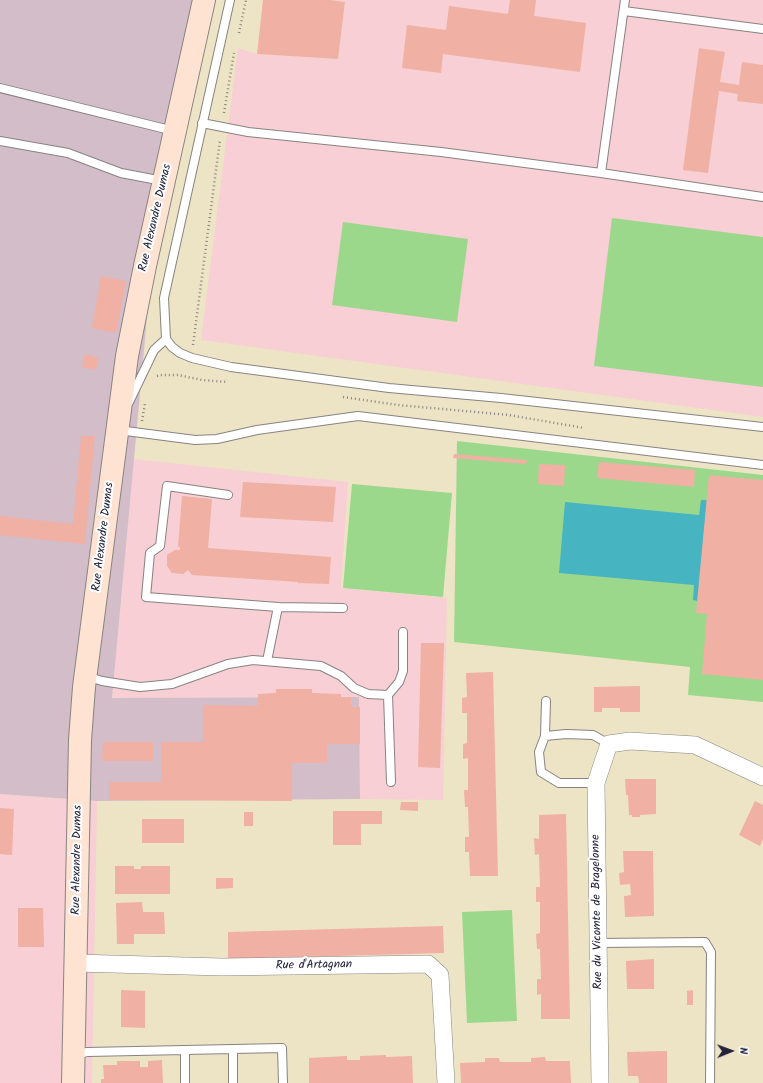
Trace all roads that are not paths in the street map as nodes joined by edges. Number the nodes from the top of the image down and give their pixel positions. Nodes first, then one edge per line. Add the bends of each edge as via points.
1 (204, 0) edge
2 (230, 0) edge
3 (626, 0) edge
4 (624, 11) junction
5 (763, 29) edge
6 (0, 88) edge
7 (202, 123) junction
8 (175, 131) junction
9 (0, 141) edge
10 (601, 173) junction
11 (164, 182) junction
12 (763, 197) edge
13 (166, 339) junction
14 (763, 427) edge
15 (117, 430) junction
16 (763, 465) edge
17 (228, 495) dead end
18 (278, 607) junction
19 (343, 608) dead end
20 (403, 632) dead end
21 (267, 661) junction
22 (85, 676) junction
23 (388, 695) junction
24 (546, 701) dead end
25 (545, 736) junction
26 (610, 744) junction
27 (763, 777) edge
28 (391, 782) dead end
29 (596, 783) junction
30 (598, 943) junction
31 (75, 963) junction
32 (233, 1049) junction
33 (185, 1051) junction
34 (74, 1056) junction
35 (73, 1083) edge
36 (186, 1083) edge
37 (233, 1083) edge
38 (283, 1083) edge
39 (446, 1083) edge
40 (600, 1083) edge
41 (710, 1083) edge

1 - 8 street, Rue Alexandre Dumas
2 - 7 lane
3 - 4 lane
4 - 5 lane
4 - 10 lane
6 - 8 lane
7 - 10 lane via 248,132 441,152
7 - 13 lane via 164,298
8 - 11 street, Rue Alexandre Dumas
9 - 11 lane via 68,153 121,173
10 - 12 lane
11 - 15 street, Rue Alexandre Dumas via 127,356
13 - 14 lane via 180,353 231,367 389,388
13 - 15 lane via 154,350
15 - 16 lane via 195,440 217,439 257,430 358,416
15 - 22 street, Rue Alexandre Dumas
17 - 18 lane via 167,486 160,546 150,553 146,597
18 - 19 lane
18 - 21 lane
20 - 23 lane via 403,671 399,682
21 - 22 lane via 253,660 228,664 172,684 140,687
21 - 23 lane via 321,666 341,676 354,688 368,694
22 - 31 street, Rue Alexandre Dumas via 80,740
23 - 28 lane
24 - 25 lane
25 - 26 lane via 593,735
25 - 29 lane via 538,752 541,772 559,784
26 - 27 street via 630,741 695,745
26 - 29 street, Rue du Vicomte de Bragelonne
29 - 30 street, Rue du Vicomte de Bragelonne
30 - 40 street, Rue du Vicomte de Bragelonne
30 - 41 lane via 705,942 712,952
31 - 34 street, Rue Alexandre Dumas
31 - 39 street, Rue d'Artagnan via 222,967 428,964 440,975
32 - 33 lane
32 - 37 lane
32 - 38 lane via 282,1048
33 - 34 lane via 87,1052
33 - 36 lane
34 - 35 street, Rue Alexandre Dumas

